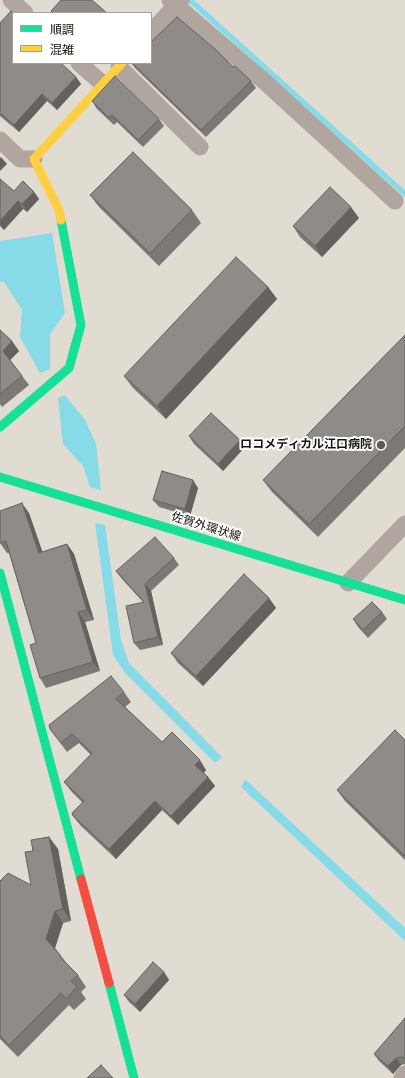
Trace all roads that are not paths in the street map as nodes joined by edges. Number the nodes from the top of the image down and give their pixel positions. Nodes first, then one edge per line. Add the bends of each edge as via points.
1 (11, 0) edge
2 (176, 2) edge
3 (24, 12) edge
4 (152, 31) edge
5 (80, 64) edge
6 (121, 65) edge
7 (102, 84) junction
8 (0, 140) edge
9 (200, 147) dead end
10 (34, 159) junction
11 (395, 201) dead end
12 (0, 427) edge
13 (0, 477) edge
14 (405, 524) edge
15 (0, 573) edge
16 (348, 583) junction
17 (405, 600) edge
18 (405, 1074) edge
19 (134, 1078) edge
20 (402, 1078) edge

1 - 3 street
2 - 4 street
2 - 11 street
5 - 7 street
6 - 7 street
6 - 9 street
7 - 10 street
8 - 10 street via 20,159
10 - 12 street via 59,210 81,326 69,368
13 - 16 street, 佐賀外環状線
14 - 16 street
15 - 19 street
16 - 17 street, 佐賀外環状線
18 - 20 street

